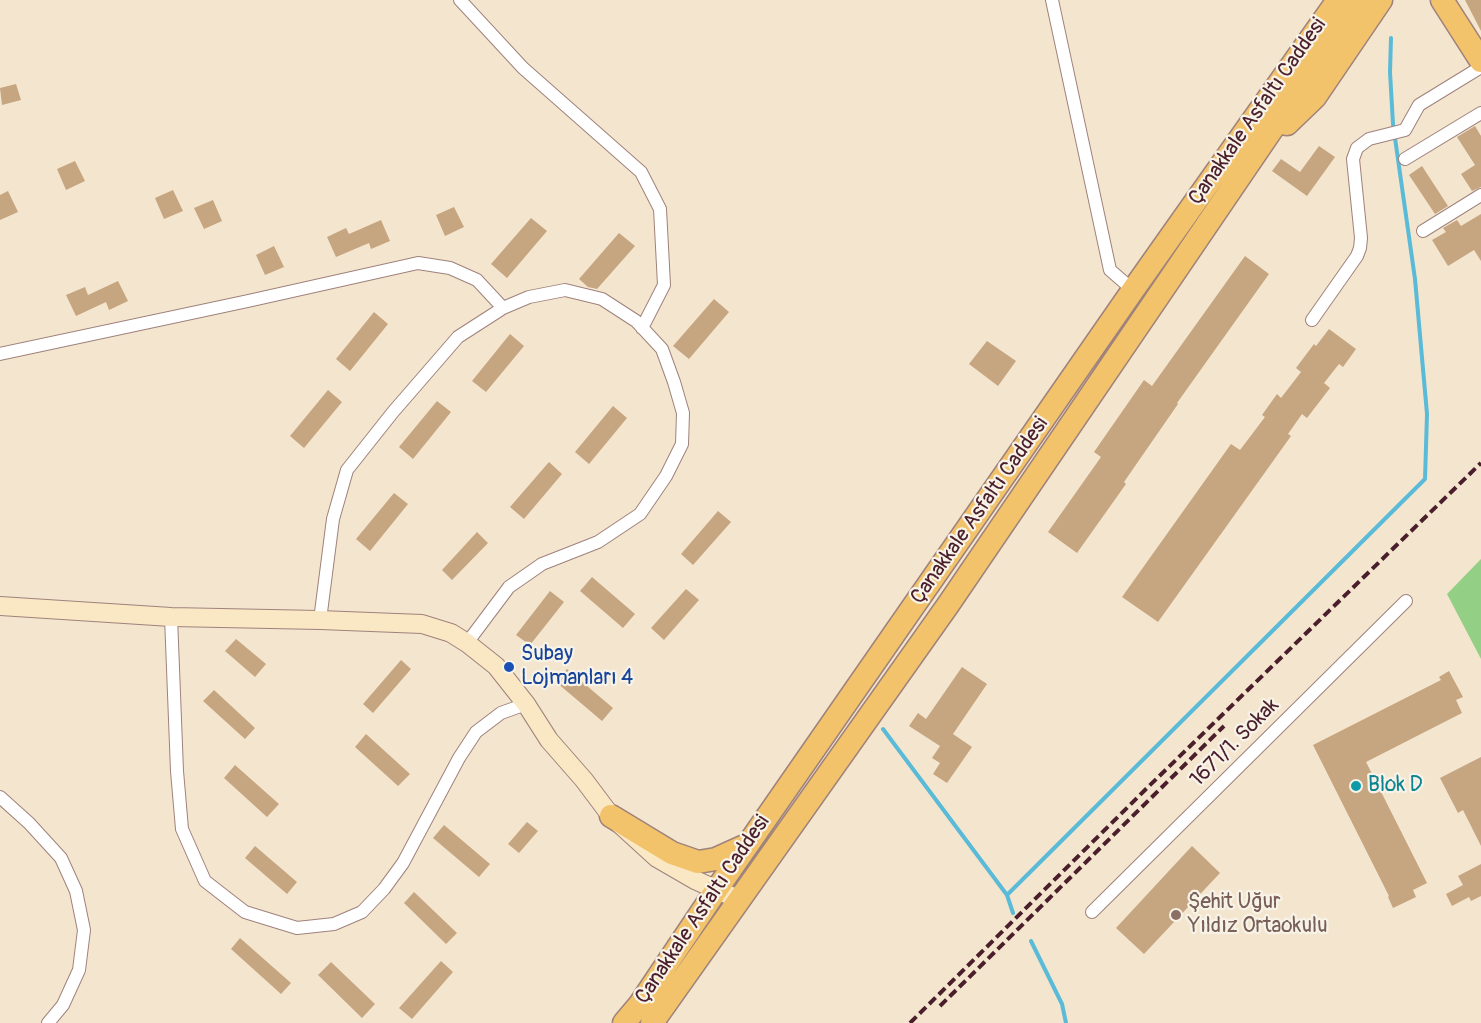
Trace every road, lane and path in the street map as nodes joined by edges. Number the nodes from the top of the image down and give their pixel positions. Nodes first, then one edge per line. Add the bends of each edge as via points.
1 (460, 0) edge
2 (1052, 0) edge
3 (1324, 0) edge
4 (1338, 0) edge
5 (1360, 0) edge
6 (1381, 0) edge
7 (1442, 0) edge
8 (1481, 61) edge
9 (1481, 67) edge
10 (1288, 70) junction
11 (1481, 113) edge
12 (1259, 149) junction
13 (1404, 159) dead end
14 (1481, 195) edge
15 (1423, 231) dead end
16 (1133, 290) junction
17 (503, 308) junction
18 (1312, 320) dead end
19 (642, 328) junction
20 (0, 354) edge
21 (1406, 601) dead end
22 (0, 606) edge
23 (171, 617) junction
24 (320, 620) junction
25 (467, 643) junction
26 (526, 704) junction
27 (0, 797) edge
28 (611, 816) junction
29 (748, 844) junction
30 (717, 889) junction
31 (740, 900) junction
32 (1092, 912) dead end
33 (48, 1023) edge
34 (624, 1023) edge
35 (652, 1023) edge

1 - 19 street via 523,68 641,172 660,209 664,285
2 - 16 street via 1110,270
3 - 10 highway
4 - 10 highway, Çanakkale Asfaltı Caddesi
5 - 12 highway, Çanakkale Asfaltı Caddesi
6 - 12 highway via 1315,98
7 - 8 highway
9 - 18 street via 1419,105 1405,130 1370,139 1357,148 1353,159 1360,248
10 - 16 highway, Çanakkale Asfaltı Caddesi
11 - 13 street
12 - 31 highway, Çanakkale Asfaltı Caddesi via 948,605
14 - 15 street
16 - 29 highway, Çanakkale Asfaltı Caddesi
17 - 19 street via 529,297 566,290 602,299
17 - 20 street via 477,280 450,268 418,262
17 - 24 street via 458,337 347,470 333,519
19 - 25 street via 662,349 683,413 682,444 666,476 640,514 598,542 542,564 509,587
21 - 32 street, 1671/1. Sokak
22 - 23 street
23 - 24 street
23 - 26 street via 182,829 205,881 245,912 297,928 334,924 362,912 404,863 476,732 501,713
24 - 25 street via 422,624
25 - 26 street via 496,666
26 - 28 street via 549,740
27 - 33 street via 61,858 76,891 84,930 79,970 63,1005
28 - 29 highway via 672,853 698,862 716,859
28 - 30 street via 657,858
29 - 30 highway, Çanakkale Asfaltı Caddesi
30 - 31 street
30 - 34 highway, Çanakkale Asfaltı Caddesi
31 - 35 highway, Çanakkale Asfaltı Caddesi

